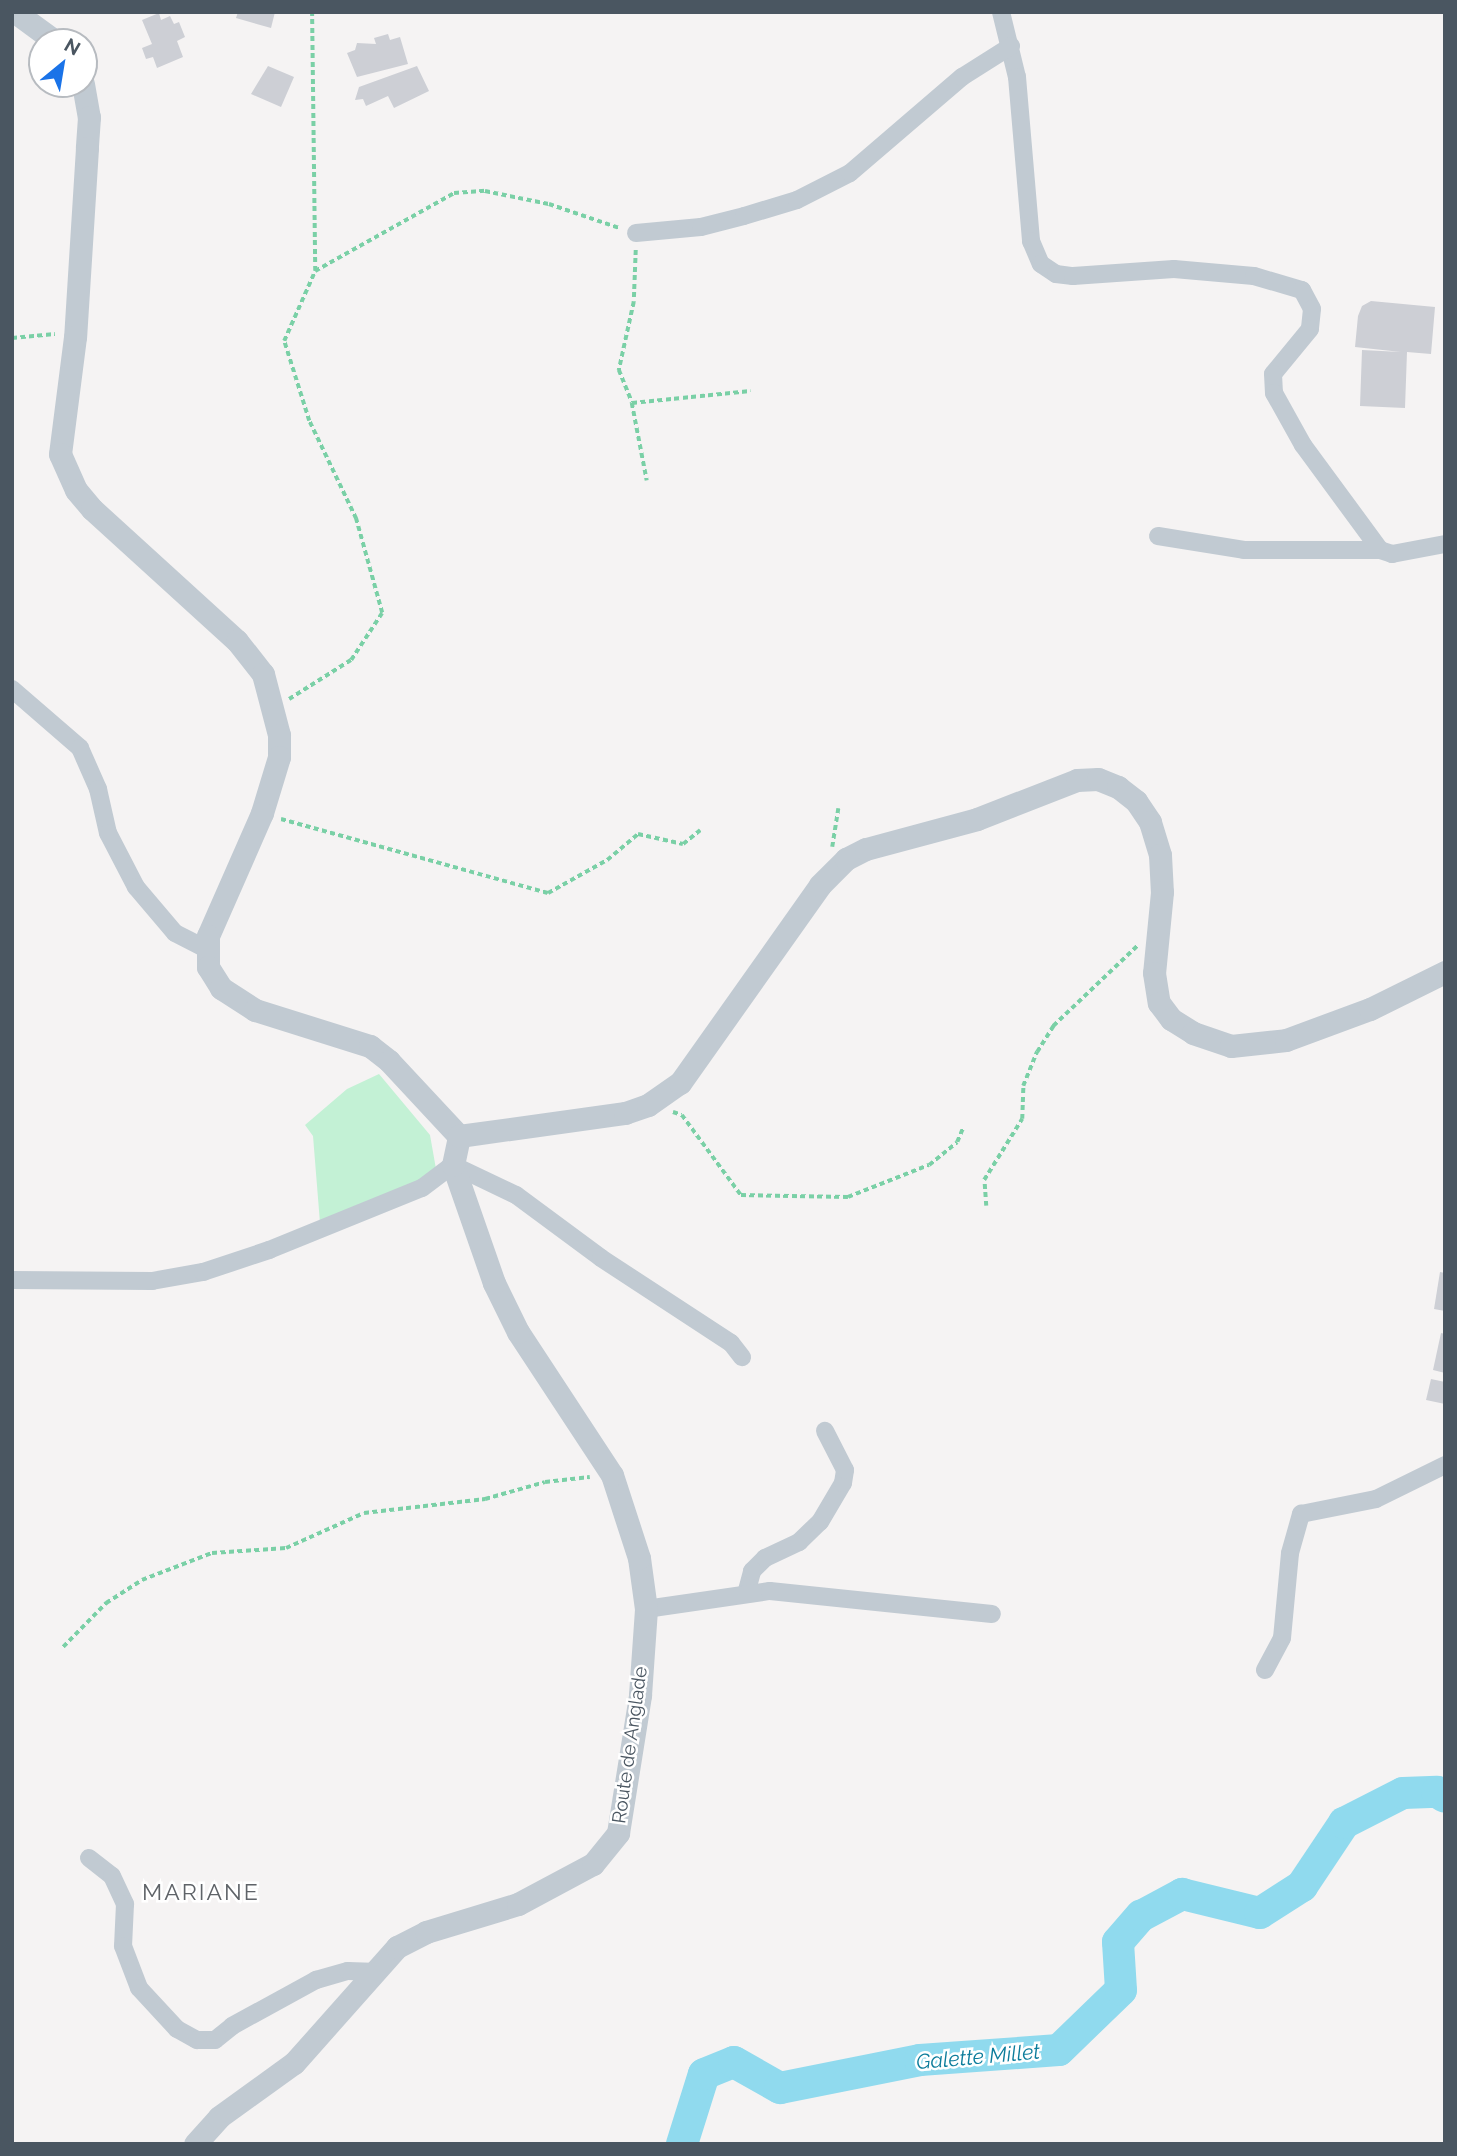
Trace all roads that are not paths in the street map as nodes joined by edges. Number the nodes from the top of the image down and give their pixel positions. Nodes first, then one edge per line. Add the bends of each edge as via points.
1 (15, 12) edge
2 (1002, 12) edge
3 (37, 28) edge
4 (1011, 46) junction
5 (86, 98) edge
6 (636, 233) road end
7 (1158, 536) dead end
8 (1445, 544) edge
9 (1380, 550) junction
10 (12, 689) edge
11 (206, 949) junction
12 (1445, 972) edge
13 (459, 1136) junction
14 (453, 1165) junction
15 (12, 1280) edge
16 (742, 1357) dead end
17 (825, 1431) dead end
18 (1445, 1465) edge
19 (746, 1594) junction
20 (646, 1609) junction
21 (992, 1614) dead end
22 (1265, 1670) dead end
23 (89, 1858) dead end
24 (372, 1972) junction
25 (195, 2144) edge

1 - 3 street
2 - 4 street
4 - 6 street via 917,112 873,157 797,200 701,228
4 - 9 street via 1031,242 1041,264 1056,274 1073,276 1174,269 1254,276 1302,290 1312,309 1310,329 1273,374 1274,393 1303,445
5 - 11 street via 89,117 75,337 60,454 71,480 92,509 237,641 263,674 275,708 279,757 262,813 216,912
7 - 9 street via 1185,537 1234,549
8 - 9 street via 1392,554
10 - 11 street via 80,748 98,789 108,833 136,887 174,933
11 - 13 street via 208,967 221,989 255,1010 370,1046 390,1061
12 - 13 street via 1370,1009 1286,1040 1231,1046 1193,1033 1171,1019 1160,1003 1154,973 1161,922 1160,855 1150,822 1136,801 1098,779 1077,780 977,819 866,849 834,869 680,1083 659,1098 625,1113
13 - 14 street
14 - 15 street via 422,1188 269,1251 203,1272 152,1281
14 - 16 street via 516,1195 601,1258 731,1343
14 - 20 street, Route de Anglade via 494,1283 518,1332 612,1475 639,1558
17 - 19 street via 845,1470 843,1483 820,1522 799,1542 765,1558 752,1571
18 - 22 street via 1376,1499 1301,1514 1290,1553 1282,1638
19 - 20 street
19 - 21 street via 793,1592
20 - 24 street, Route de Anglade via 640,1695 618,1832 593,1864 519,1904 426,1932 397,1947
23 - 24 street via 112,1877 125,1904 123,1946 139,1989 177,2029 197,2040 215,2040 316,1980 348,1971
24 - 25 street, Route de Anglade via 294,2063 219,2118

